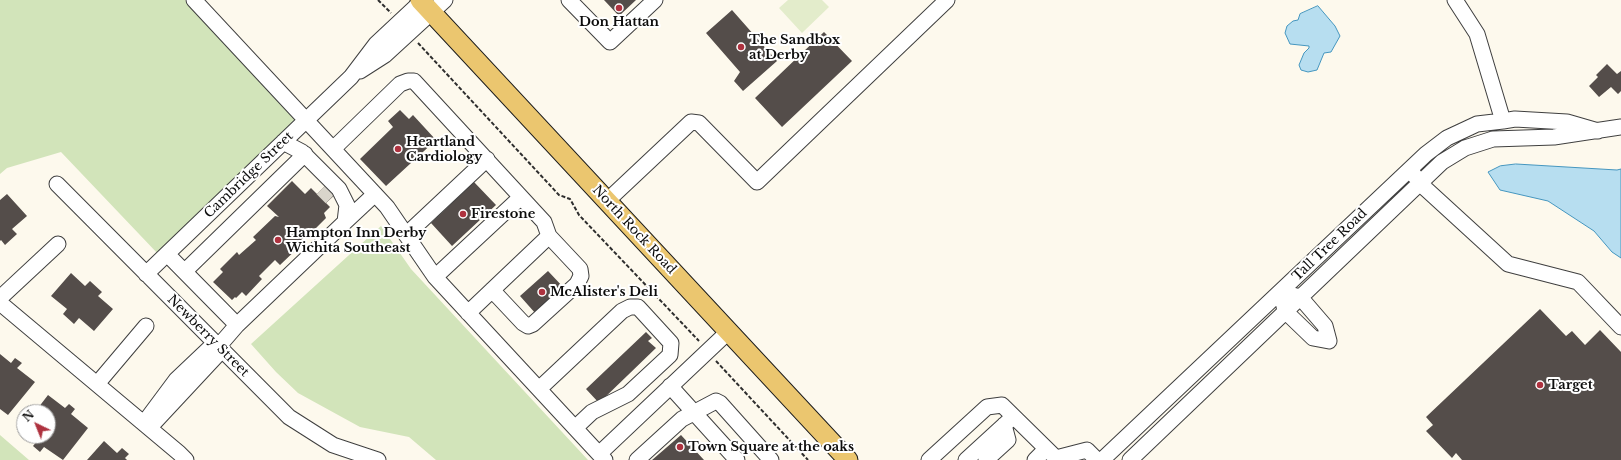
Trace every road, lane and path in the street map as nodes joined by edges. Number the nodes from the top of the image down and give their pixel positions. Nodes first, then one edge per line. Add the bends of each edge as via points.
1 (194, 0) edge
2 (378, 0) edge
3 (569, 0) edge
4 (655, 0) edge
5 (947, 0) edge
6 (1455, 0) edge
7 (428, 3) edge
8 (386, 8) dead end
9 (420, 44) dead end
10 (306, 120) junction
11 (1503, 121) junction
12 (1621, 127) edge
13 (1598, 131) junction
14 (283, 142) junction
15 (333, 149) junction
16 (305, 154) junction
17 (487, 159) junction
18 (317, 168) junction
19 (1409, 170) junction
20 (1421, 182) junction
21 (56, 184) dead end
22 (375, 194) junction
23 (521, 197) junction
24 (607, 201) junction
25 (346, 218) junction
26 (406, 235) junction
27 (549, 236) junction
28 (58, 244) dead end
29 (167, 254) junction
30 (184, 271) junction
31 (146, 274) junction
32 (435, 277) junction
33 (492, 290) junction
34 (1281, 292) junction
35 (1300, 297) junction
36 (0, 298) edge
37 (0, 303) edge
38 (1285, 311) junction
39 (468, 313) junction
40 (237, 325) junction
41 (146, 326) dead end
42 (1621, 327) edge
43 (728, 332) junction
44 (219, 347) junction
45 (708, 351) junction
46 (97, 384) junction
47 (670, 386) junction
48 (539, 389) junction
49 (694, 413) junction
50 (1009, 421) junction
51 (147, 425) junction
52 (575, 428) junction
53 (1053, 456) edge
54 (602, 457) edge
55 (846, 459) edge
56 (186, 460) edge
57 (378, 460) edge
58 (636, 460) edge
59 (737, 460) edge
60 (772, 460) edge
61 (808, 460) edge
62 (930, 460) edge
63 (966, 460) edge
64 (986, 460) edge
65 (1034, 460) edge
66 (1097, 460) edge
67 (1102, 460) edge
68 (1130, 460) edge

1 - 10 street
2 - 8 path
3 - 4 street via 610,42
5 - 24 street via 757,182 699,123 691,122
6 - 11 street via 1477,34
7 - 10 street, Cambridge Street via 376,44 351,77
7 - 24 main road, North Rock Road
9 - 45 path via 558,195 570,199 579,215
10 - 14 street, Cambridge Street
10 - 15 street
11 - 13 street, Tall Tree Road via 1515,119 1567,122
11 - 19 street, Tall Tree Road via 1477,124 1447,138
12 - 13 street, Tall Tree Road
13 - 20 street, Tall Tree Road via 1554,137 1493,139 1465,148 1442,162
14 - 16 street
14 - 29 street, Cambridge Street
15 - 17 street via 400,84 414,81
15 - 22 street
16 - 18 street
16 - 30 street
17 - 23 street
17 - 26 street
18 - 25 street via 326,193
18 - 25 street via 339,189 347,205
19 - 20 street
19 - 34 street, Tall Tree Road
20 - 35 street, Tall Tree Road
20 - 42 street via 1508,264 1578,282
21 - 31 street, Newberry Street
22 - 25 street
22 - 26 street via 388,207
23 - 27 street via 544,222
23 - 32 street
24 - 43 main road, North Rock Road
25 - 40 street
26 - 32 street
27 - 33 street
27 - 33 street via 580,269 581,276 577,284 528,326
28 - 36 street
29 - 30 street
29 - 31 street, Cambridge Street
30 - 40 street
31 - 44 street, Newberry Street
32 - 39 street
33 - 39 street
34 - 35 street
34 - 38 street
34 - 67 street, Tall Tree Road
35 - 38 street, Tall Tree Road
35 - 38 street via 1324,326 1328,342 1313,338
37 - 46 street
38 - 68 street, Tall Tree Road
39 - 48 street
40 - 44 street
41 - 46 street
43 - 45 street
43 - 55 main road, North Rock Road
44 - 51 street via 176,380 169,398
44 - 57 street, Newberry Street via 289,417 333,445
45 - 47 street
45 - 61 path
46 - 51 street
47 - 49 street
47 - 54 street
48 - 52 street
48 - 52 street via 622,311 638,307 671,343 670,355 628,394 592,412
49 - 58 street via 671,428
49 - 59 street
49 - 60 street via 716,401 720,403
50 - 53 street
50 - 62 street via 1002,406 987,407
50 - 63 street
50 - 64 street via 1008,440
51 - 56 street
52 - 54 street
53 - 65 street
53 - 66 street via 1086,450

